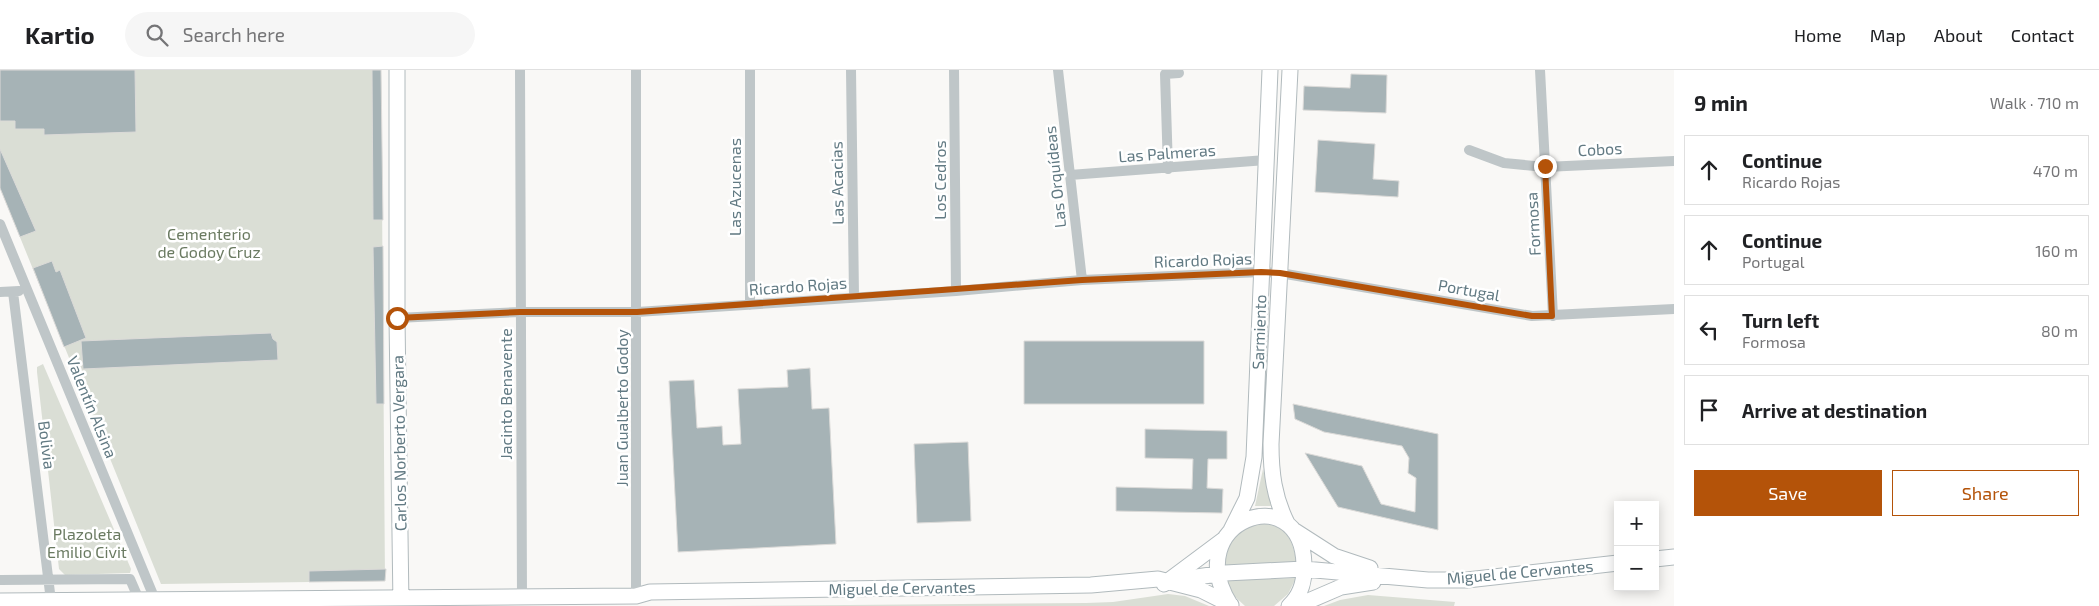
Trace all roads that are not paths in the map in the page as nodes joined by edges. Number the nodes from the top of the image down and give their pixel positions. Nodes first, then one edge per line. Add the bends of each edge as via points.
1 (397, 70) edge
2 (520, 70) edge
3 (636, 70) edge
4 (750, 70) edge
5 (851, 70) edge
6 (954, 70) edge
7 (1058, 70) edge
8 (1270, 70) edge
9 (1290, 70) edge
10 (1540, 70) edge
11 (1179, 73) dead end
12 (1470, 150) dead end
13 (1266, 160) junction
14 (1674, 161) edge
15 (1545, 166) junction
16 (1168, 169) junction
17 (1070, 175) junction
18 (0, 224) edge
19 (1261, 272) junction
20 (1280, 273) junction
21 (1082, 280) junction
22 (28, 291) junction
23 (956, 291) junction
24 (0, 292) edge
25 (13, 292) junction
26 (854, 296) junction
27 (750, 305) junction
28 (1674, 309) edge
29 (520, 312) junction
30 (637, 312) junction
31 (1552, 316) junction
32 (397, 318) junction
33 (1291, 527) junction
34 (1227, 535) junction
35 (1674, 557) edge
36 (1659, 559) edge
37 (1614, 563) edge
38 (1304, 569) junction
39 (1218, 574) junction
40 (1391, 577) junction
41 (49, 579) junction
42 (0, 580) edge
43 (1169, 581) junction
44 (636, 596) junction
45 (522, 597) junction
46 (51, 601) junction
47 (0, 602) edge
48 (140, 602) junction
49 (156, 602) junction
50 (401, 602) edge
51 (1296, 604) edge
52 (1231, 606) edge

1 - 32 main road, Carlos Norberto Vergara
2 - 29 street, Jacinto Benavente
3 - 30 street, Juan Gualberto Godoy
4 - 27 street, Las Azucenas
5 - 26 street, Las Acacias
6 - 23 street, Los Cedros
7 - 17 street, Las Orquídeas
8 - 13 main road, Sarmiento
9 - 20 main road, Sarmiento
10 - 15 street, Formosa
11 - 16 street via 1165,74
12 - 15 street, Cobos via 1504,164
13 - 16 street, Las Palmeras
13 - 19 main road, Sarmiento
14 - 15 street, Cobos
15 - 31 street, Formosa
16 - 17 street, Las Palmeras
17 - 21 street, Las Orquídeas
18 - 22 street, Valentín Alsina
19 - 20 street, Portugal
19 - 21 street, Ricardo Rojas
19 - 34 main road, Sarmiento via 1254,457 1247,498
20 - 31 street, Portugal via 1532,316
20 - 33 main road, Sarmiento via 1271,473 1278,504
21 - 23 street, Ricardo Rojas
22 - 25 street
22 - 49 street, Valentín Alsina
23 - 26 street, Ricardo Rojas
24 - 25 street
25 - 41 street, Bolivia
26 - 27 street, Ricardo Rojas
27 - 30 street, Ricardo Rojas
28 - 31 street, Portugal
29 - 30 street, Ricardo Rojas
29 - 32 street, Ricardo Rojas
29 - 45 street, Jacinto Benavente
30 - 44 street, Juan Gualberto Godoy
32 - 50 main road, Carlos Norberto Vergara
33 - 34 main road, Miguel de Cervantes via 1270,517 1255,517 1240,522
33 - 38 main road, Sarmiento via 1302,550
33 - 40 main road, Miguel de Cervantes via 1334,556 1384,571
34 - 39 main road via 1218,562
34 - 43 main road
35 - 36 main road
37 - 40 main road, Miguel de Cervantes via 1466,580
38 - 39 main road, Miguel de Cervantes
38 - 40 main road, Miguel de Cervantes
38 - 51 main road
39 - 43 main road, Miguel de Cervantes
39 - 52 main road
40 - 51 main road, Miguel de Cervantes via 1341,587
41 - 42 street
41 - 46 street, Bolivia
41 - 48 street via 130,579
43 - 44 main road, Miguel de Cervantes via 650,592
43 - 52 main road, Miguel de Cervantes via 1201,590
44 - 45 main road, Miguel de Cervantes
45 - 50 main road, Miguel de Cervantes
46 - 47 main road, Miguel de Cervantes
46 - 48 main road, Miguel de Cervantes
48 - 49 main road, Miguel de Cervantes
49 - 50 main road, Miguel de Cervantes

